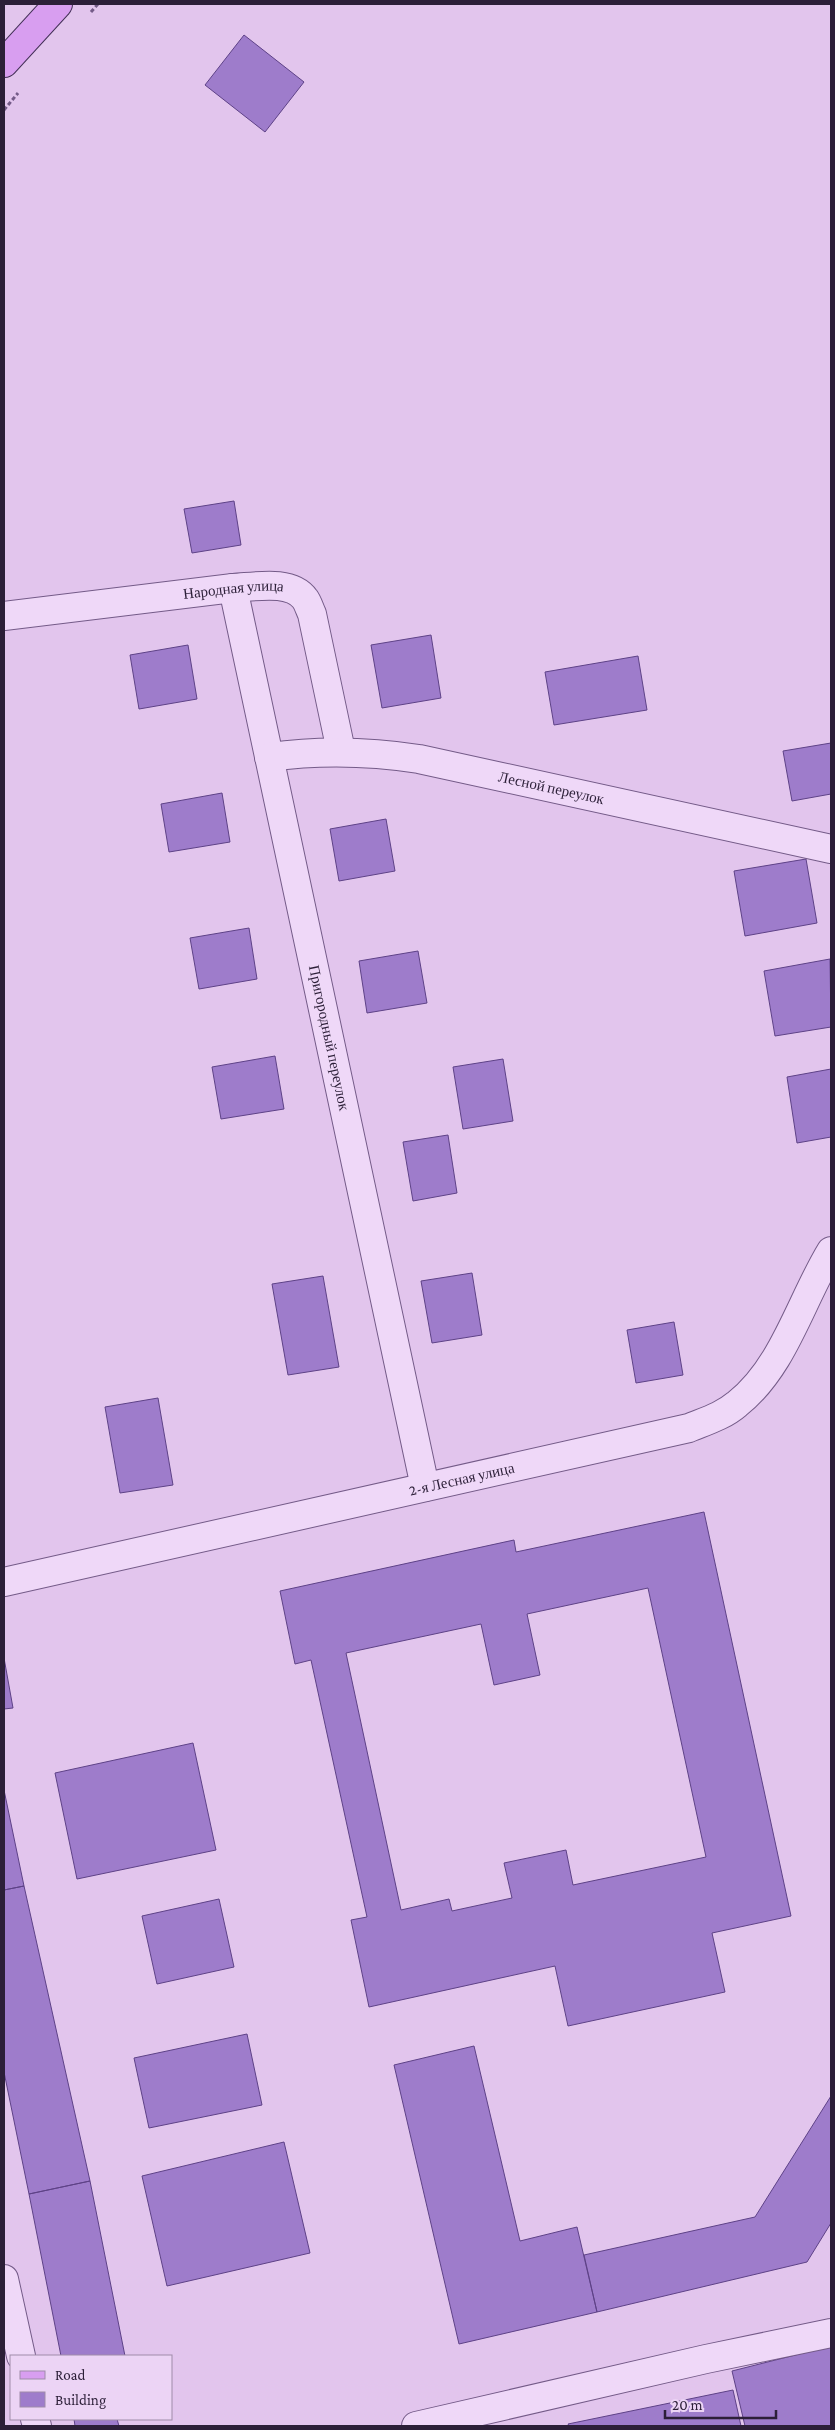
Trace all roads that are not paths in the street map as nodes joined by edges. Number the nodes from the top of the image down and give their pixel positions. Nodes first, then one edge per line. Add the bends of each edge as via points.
1 (58, 4) edge
2 (4, 63) edge
3 (233, 588) junction
4 (4, 616) edge
5 (341, 750) junction
6 (269, 757) junction
7 (831, 849) edge
8 (831, 1251) edge
9 (424, 1487) junction
10 (4, 1582) edge
11 (4, 2279) edge
12 (831, 2333) edge
13 (21, 2355) edge
14 (416, 2426) edge

1 - 2 main road
3 - 4 street, Народная улица
3 - 5 street, Народная улица via 269,586 293,589 305,599 312,614
3 - 6 street, Пригородный переулок
5 - 6 street, Лесной переулок
5 - 7 street, Лесной переулок via 419,759
6 - 9 street, Пригородный переулок
8 - 9 street, 2-я Лесная улица via 762,1378 736,1405 716,1418 689,1428
9 - 10 street, 2-я Лесная улица
11 - 13 street
12 - 14 street

